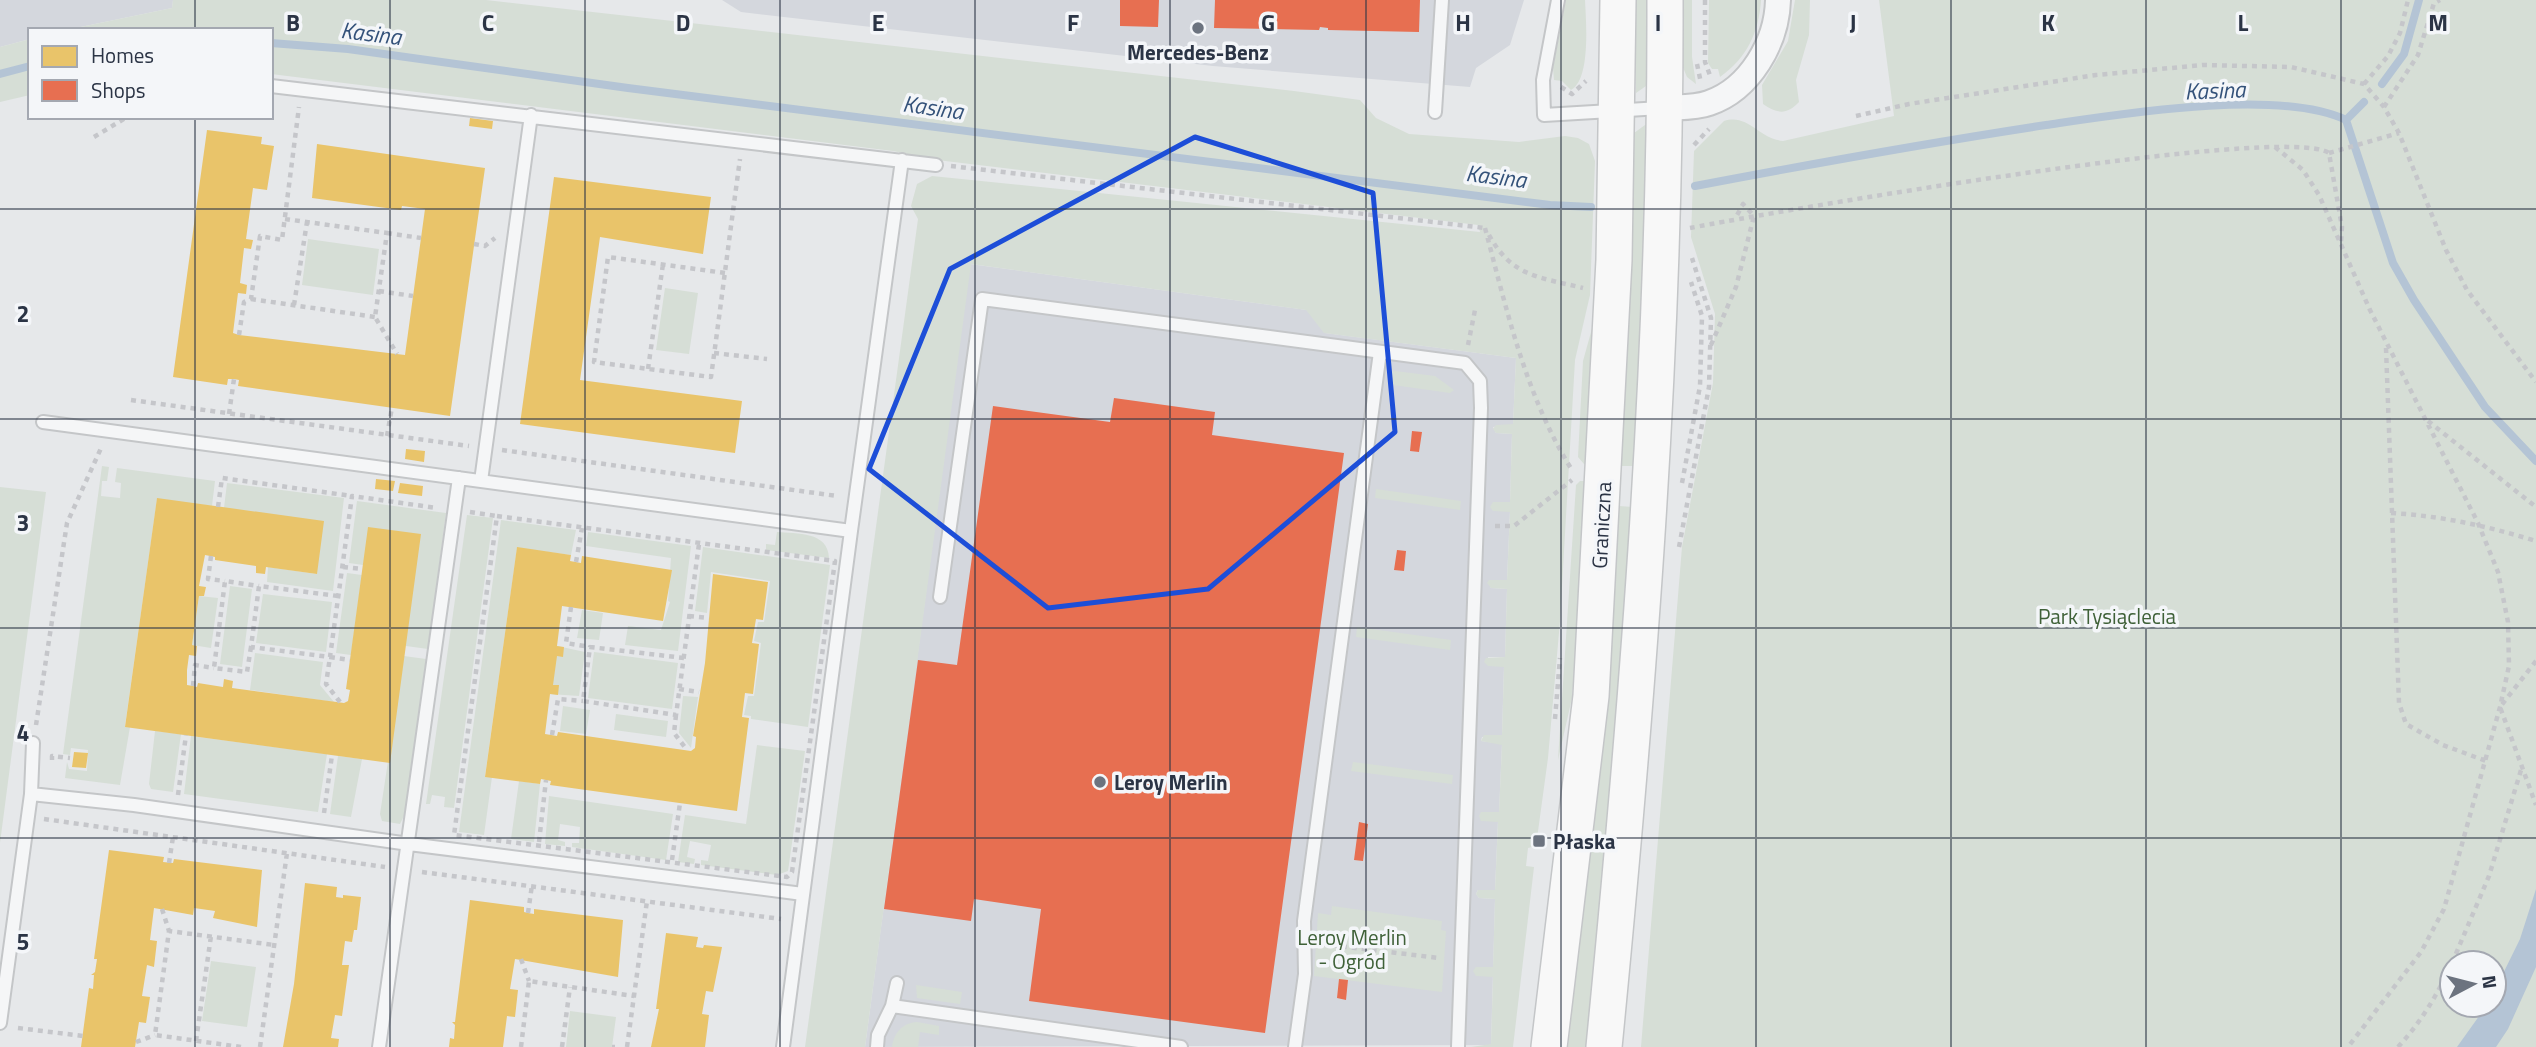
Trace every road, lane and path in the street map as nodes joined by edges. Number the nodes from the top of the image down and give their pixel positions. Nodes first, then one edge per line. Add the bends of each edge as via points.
1 (1442, 0) edge
2 (1558, 0) edge
3 (1618, 0) edge
4 (1665, 0) edge
5 (1705, 0) edge
6 (1779, 0) edge
7 (2408, 0) edge
8 (2440, 0) edge
9 (2434, 2) edge
10 (1588, 79) dead end
11 (1543, 80) junction
12 (1713, 82) dead end
13 (273, 86) edge
14 (2366, 86) junction
15 (302, 89) junction
16 (2384, 107) junction
17 (1665, 108) junction
18 (1618, 109) junction
19 (1435, 112) dead end
20 (531, 115) junction
21 (1856, 116) dead end
22 (124, 119) edge
23 (1713, 126) dead end
24 (2399, 133) junction
25 (94, 137) dead end
26 (742, 141) junction
27 (2275, 147) junction
28 (1691, 150) dead end
29 (2329, 153) junction
30 (902, 160) junction
31 (936, 165) joint
32 (1754, 216) junction
33 (285, 219) junction
34 (1734, 219) junction
35 (307, 222) junction
36 (1485, 228) junction
37 (387, 233) junction
38 (421, 238) dead end
39 (1682, 239) junction
40 (474, 244) dead end
41 (2341, 245) junction
42 (485, 246) dead end
43 (663, 264) junction
44 (725, 273) junction
45 (1589, 290) dead end
46 (379, 291) junction
47 (413, 296) dead end
48 (251, 299) junction
49 (295, 305) junction
50 (1475, 310) dead end
51 (375, 317) junction
52 (239, 335) dead end
53 (2386, 343) junction
54 (1710, 348) junction
55 (1380, 352) junction
56 (714, 353) junction
57 (397, 354) dead end
58 (766, 359) dead end
59 (1465, 363) junction
60 (648, 369) junction
61 (234, 379) dead end
62 (2536, 382) edge
63 (392, 407) dead end
64 (229, 414) dead end
65 (2424, 418) junction
66 (43, 422) dead end
67 (113, 433) junction
68 (387, 436) dead end
69 (1574, 459) dead end
70 (1573, 472) junction
71 (459, 478) junction
72 (1573, 480) junction
73 (481, 481) junction
74 (1572, 492) dead end
75 (352, 496) junction
76 (218, 507) dead end
77 (2536, 507) edge
78 (455, 510) junction
79 (2391, 513) junction
80 (497, 516) junction
81 (2478, 523) junction
82 (1476, 526) junction
83 (582, 528) junction
84 (851, 531) junction
85 (2536, 541) edge
86 (699, 544) junction
87 (211, 556) dead end
88 (1678, 561) dead end
89 (576, 562) dead end
90 (343, 567) junction
91 (362, 569) dead end
92 (225, 581) junction
93 (259, 586) junction
94 (338, 596) junction
95 (940, 597) dead end
96 (571, 607) dead end
97 (689, 616) junction
98 (709, 618) dead end
99 (251, 647) junction
100 (590, 647) junction
101 (1561, 649) dead end
102 (330, 657) junction
103 (684, 658) junction
104 (350, 660) dead end
105 (2536, 661) edge
106 (214, 668) junction
107 (193, 686) dead end
108 (680, 689) junction
109 (699, 692) dead end
110 (583, 701) junction
111 (340, 702) dead end
112 (2500, 707) junction
113 (677, 715) junction
114 (812, 727) dead end
115 (1554, 729) dead end
116 (186, 735) dead end
117 (552, 735) dead end
118 (33, 743) joint
119 (687, 750) dead end
120 (809, 752) dead end
121 (332, 755) dead end
122 (69, 758) dead end
123 (2486, 761) junction
124 (52, 769) dead end
125 (2521, 770) junction
126 (547, 780) dead end
127 (31, 794) junction
128 (178, 796) dead end
129 (680, 803) dead end
130 (2536, 805) edge
131 (324, 816) dead end
132 (173, 837) dead end
133 (482, 838) dead end
134 (509, 842) dead end
135 (409, 844) junction
136 (538, 846) junction
137 (287, 853) dead end
138 (169, 863) dead end
139 (672, 864) junction
140 (533, 885) dead end
141 (803, 894) junction
142 (647, 901) dead end
143 (162, 909) dead end
144 (528, 913) dead end
145 (169, 931) junction
146 (211, 936) junction
147 (1305, 942) junction
148 (274, 945) junction
149 (2458, 949) edge
150 (1439, 958) dead end
151 (521, 959) dead end
152 (529, 981) junction
153 (897, 983) dead end
154 (570, 987) junction
155 (2438, 993) edge
156 (634, 996) junction
157 (892, 1006) junction
158 (0, 1024) edge
159 (14, 1028) dead end
160 (155, 1035) junction
161 (83, 1037) dead end
162 (196, 1041) junction
163 (136, 1042) dead end
164 (241, 1047) edge
165 (260, 1047) edge
166 (379, 1047) edge
167 (521, 1047) edge
168 (562, 1047) edge
169 (627, 1047) edge
170 (783, 1047) edge
171 (877, 1047) edge
172 (1181, 1047) edge
173 (1295, 1047) edge
174 (1458, 1047) edge
175 (1549, 1047) edge
176 (1604, 1047) edge
177 (2348, 1047) edge
178 (2398, 1047) edge

1 - 19 lane
2 - 11 lane
3 - 18 main road, Graniczna
4 - 17 main road
5 - 12 path via 1705,62
6 - 17 street via 1768,47 1739,85 1709,103
7 - 14 path via 2400,33
8 - 9 path
9 - 16 path via 2418,55
10 - 11 path via 1572,94
11 - 18 lane via 1544,115
13 - 15 lane
14 - 16 path
14 - 21 path via 2291,67 2203,65 2083,77
15 - 20 lane
15 - 33 path
16 - 24 path
17 - 18 lane
17 - 39 main road
18 - 175 main road, Graniczna via 1591,696
20 - 26 lane
20 - 73 lane
22 - 25 path
23 - 28 path
24 - 29 path
24 - 62 path via 2462,280
26 - 30 lane
26 - 44 path
27 - 29 path via 2321,148
27 - 32 path via 2213,150 1976,181
27 - 41 path via 2303,170
29 - 41 path via 2343,227
30 - 31 lane
30 - 84 lane
31 - 36 path
32 - 34 path
32 - 34 path via 1743,204
32 - 54 path via 1736,287
33 - 35 path
33 - 48 path via 282,240 260,236
34 - 39 path
35 - 37 path
35 - 49 path
36 - 45 path via 1501,257 1519,270
36 - 70 path via 1521,360
37 - 38 path
37 - 46 path
39 - 54 path via 1711,318
39 - 176 main road via 1650,500
40 - 42 path
41 - 53 path
43 - 44 path
43 - 60 path
43 - 60 path via 608,257 594,362
44 - 56 path
46 - 47 path
46 - 51 path
48 - 49 path
48 - 52 path via 244,302
49 - 51 path
50 - 59 path
51 - 57 path
53 - 65 path
53 - 79 path
54 - 88 path via 1709,387
55 - 59 lane
55 - 95 lane via 982,299
55 - 147 lane via 1304,921
56 - 58 path
56 - 60 path via 711,377
59 - 82 lane via 1480,381
61 - 64 path
63 - 68 path
65 - 77 path
65 - 81 path
66 - 67 lane
67 - 71 lane
67 - 118 path via 92,464 67,523
69 - 70 path
70 - 72 path
71 - 73 lane
71 - 78 lane
72 - 74 path
72 - 82 path via 1514,526
73 - 84 lane
75 - 76 path via 222,478
75 - 78 path
75 - 90 path
78 - 80 path
78 - 135 lane
79 - 81 path
79 - 123 path via 2397,682 2406,724
80 - 83 path
80 - 133 path via 454,835
81 - 85 path
81 - 112 path via 2498,572 2508,622 2509,666
82 - 174 lane
83 - 86 path
83 - 89 path
84 - 141 lane
86 - 97 path
86 - 114 path via 835,561
87 - 92 path via 208,579
90 - 91 path
90 - 94 path
92 - 93 path
92 - 106 path
93 - 94 path
93 - 99 path
94 - 102 path
96 - 100 path via 566,643
97 - 98 path
97 - 103 path
99 - 102 path
99 - 106 path via 247,672
100 - 103 path
100 - 110 path
101 - 115 path
102 - 104 path
102 - 111 path via 326,684
103 - 108 path
105 - 112 path
106 - 107 path via 195,665
108 - 109 path
108 - 113 path
110 - 113 path
110 - 117 path via 558,699
112 - 123 path
112 - 125 path
113 - 119 path via 674,733
116 - 128 path
118 - 127 lane
120 - 139 path via 792,872 787,877
121 - 131 path
122 - 124 path via 52,756
123 - 177 path via 2444,909 2421,953
125 - 130 path
125 - 149 path via 2489,876
126 - 136 path
127 - 135 lane
127 - 158 lane
129 - 139 path
132 - 138 path
134 - 136 path
135 - 141 lane
135 - 166 lane
136 - 139 path
137 - 148 path
140 - 144 path
141 - 170 lane
142 - 156 path
143 - 145 path
145 - 146 path
145 - 160 path
146 - 148 path
146 - 162 path
147 - 150 path
147 - 173 lane
148 - 165 path
151 - 152 path
152 - 154 path
152 - 167 path
153 - 157 lane
154 - 156 path
154 - 168 path
155 - 178 path
156 - 169 path
157 - 171 lane
157 - 172 lane
159 - 161 path
160 - 162 path
160 - 163 path
162 - 164 path

